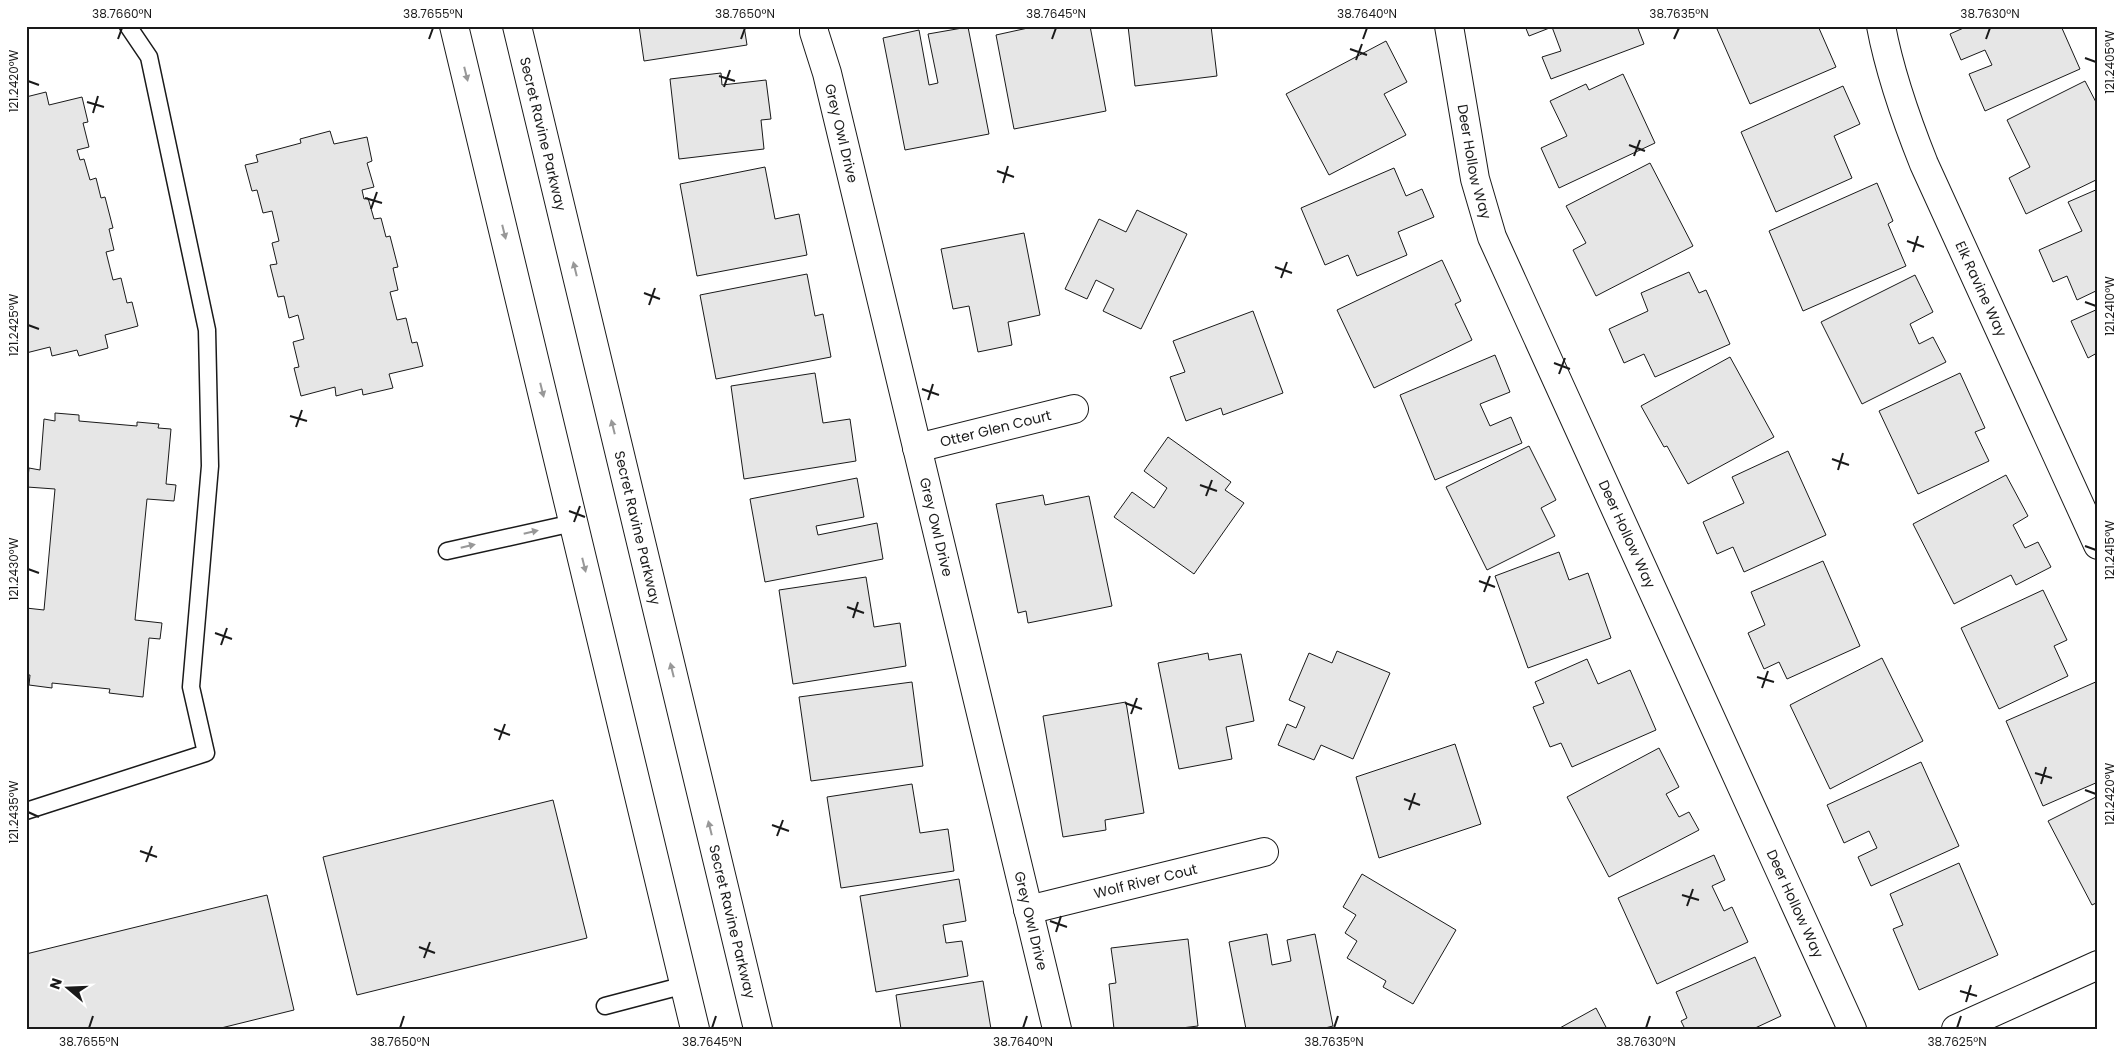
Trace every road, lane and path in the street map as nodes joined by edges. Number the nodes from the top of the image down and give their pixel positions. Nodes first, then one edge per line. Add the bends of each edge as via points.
1 (128, 26) edge
2 (454, 26) edge
3 (516, 26) edge
4 (814, 26) edge
5 (1449, 26) edge
6 (1881, 26) edge
7 (1074, 409) dead end
8 (917, 448) junction
9 (574, 523) junction
10 (2098, 545) edge
11 (447, 551) dead end
12 (26, 811) edge
13 (1264, 852) dead end
14 (1028, 910) junction
15 (2098, 965) edge
16 (684, 985) junction
17 (605, 1006) dead end
18 (695, 1029) edge
19 (758, 1029) edge
20 (1057, 1029) edge
21 (1852, 1029) edge
22 (1956, 1029) edge

1 - 12 lane via 149,57 207,330 210,466 191,687 206,753
2 -> 9 street
19 -> 3 street, Secret Ravine Parkway
4 - 8 street, Grey Owl Drive
5 - 21 street, Deer Hollow Way via 1473,170 1492,237
6 - 10 street, Elk Ravine Way via 1902,111
7 - 8 street, Otter Glen Court
8 - 14 street, Grey Owl Drive
11 -> 9 lane
9 -> 16 street
13 - 14 street, Wolf River Cout
14 - 20 street, Grey Owl Drive
15 - 22 street
16 - 17 lane
16 - 18 street

